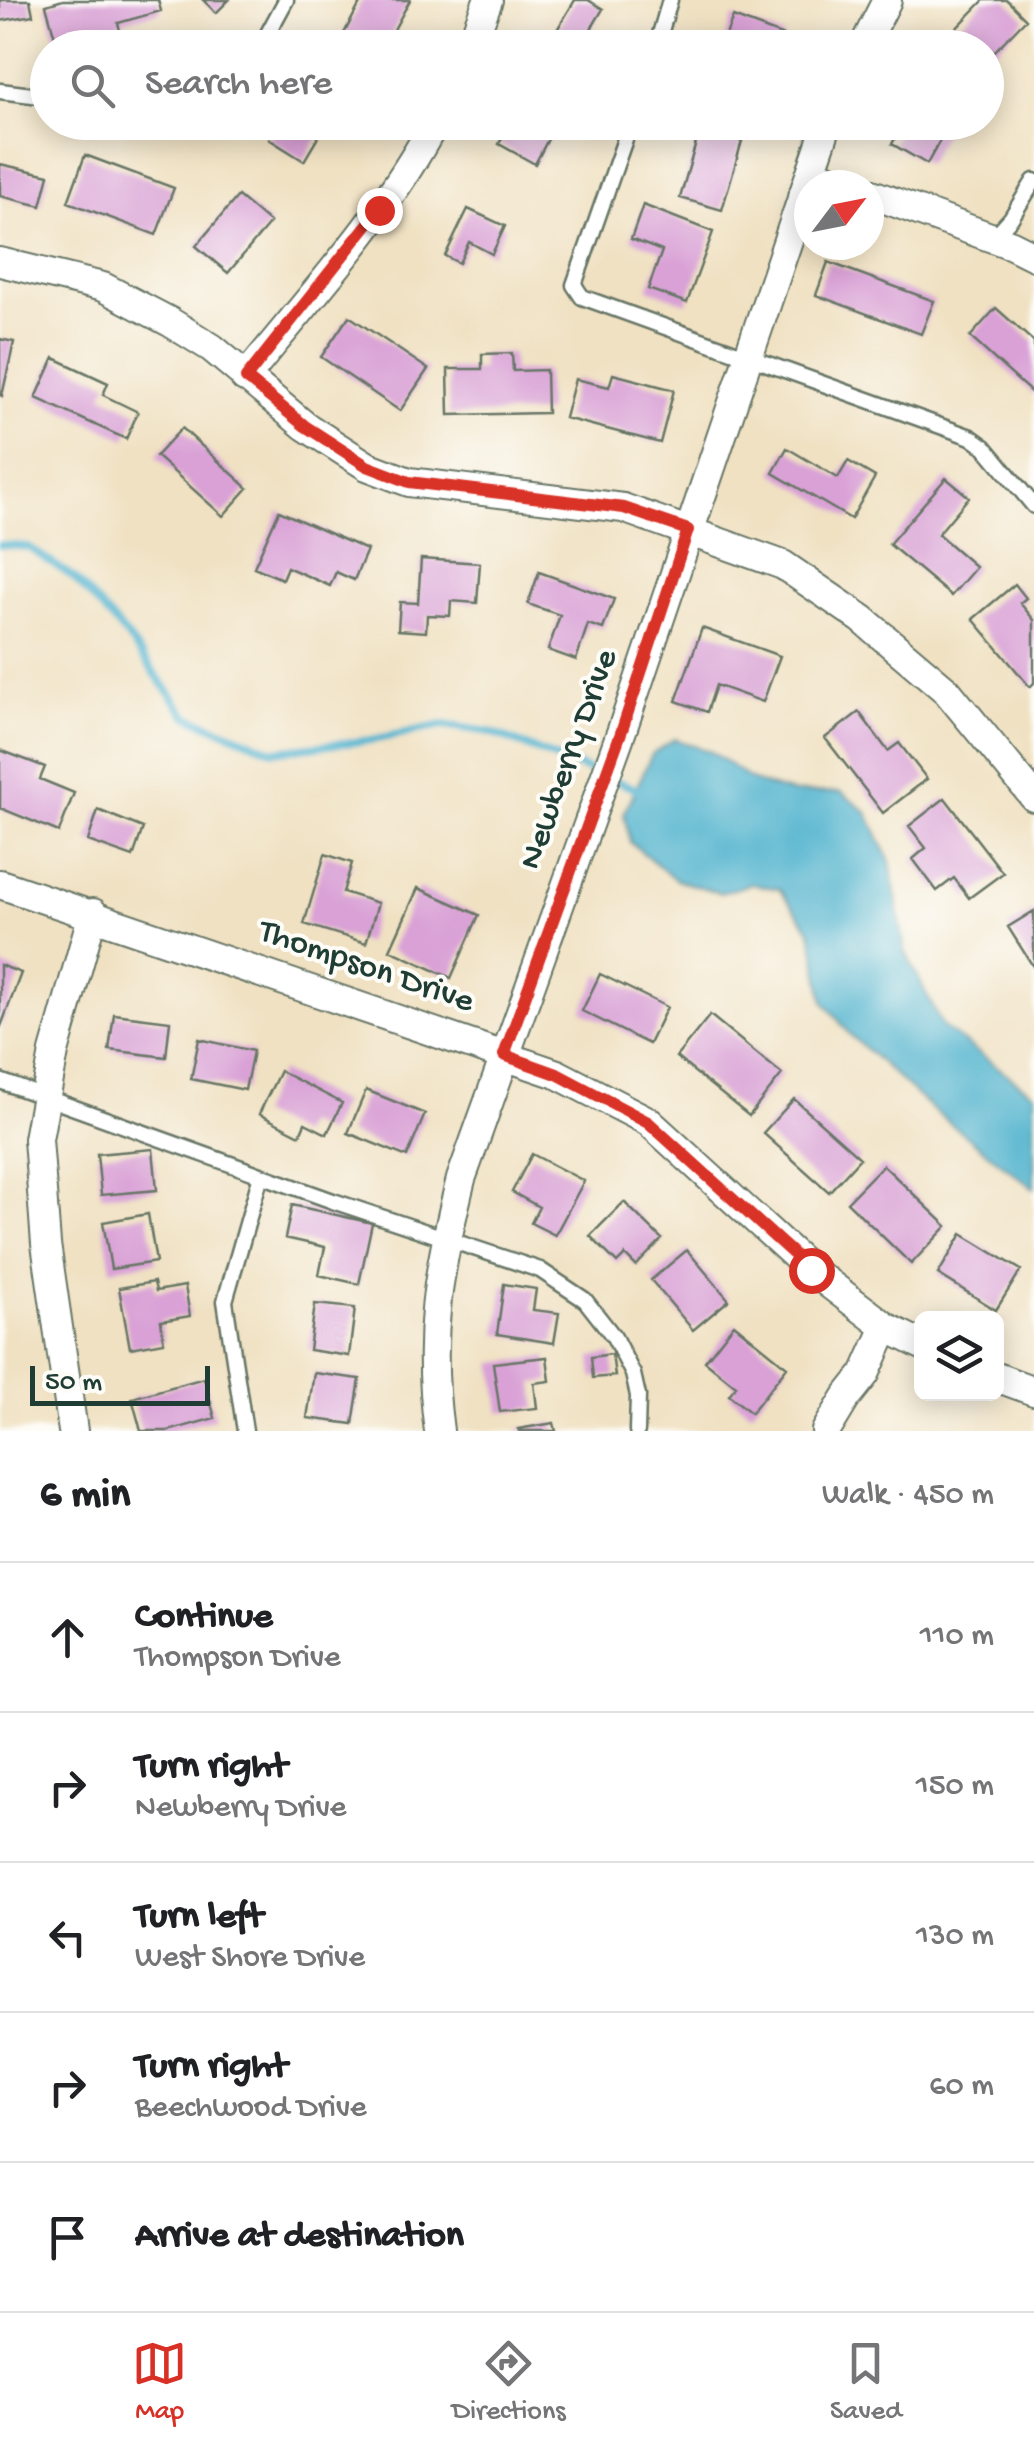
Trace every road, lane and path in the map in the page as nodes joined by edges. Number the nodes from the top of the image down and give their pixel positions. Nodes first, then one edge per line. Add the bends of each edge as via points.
1 (286, 0) edge
2 (488, 0) edge
3 (670, 0) edge
4 (888, 0) edge
5 (270, 30) edge
6 (477, 30) edge
7 (661, 30) edge
8 (873, 30) edge
9 (0, 91) edge
10 (30, 95) edge
11 (426, 140) edge
12 (625, 140) edge
13 (822, 140) edge
14 (812, 170) edge
15 (1034, 181) edge
16 (884, 198) edge
17 (794, 221) edge
18 (993, 238) junction
19 (1034, 256) edge
20 (0, 262) edge
21 (747, 358) junction
22 (246, 378) junction
23 (1034, 506) edge
24 (688, 530) junction
25 (1034, 797) edge
26 (0, 884) edge
27 (93, 913) junction
28 (504, 1055) junction
29 (0, 1081) edge
30 (44, 1095) junction
31 (261, 1174) junction
32 (447, 1237) junction
33 (886, 1327) junction
34 (914, 1341) edge
35 (1004, 1381) edge
36 (1034, 1391) edge
37 (73, 1431) edge
38 (245, 1431) edge
39 (438, 1431) edge
40 (637, 1431) edge
41 (826, 1431) edge

1 - 5 lane
2 - 6 street
3 - 7 lane
4 - 8 street
9 - 10 lane
11 - 22 street
12 - 21 lane via 574,285 582,298
13 - 14 street, Newberry Drive
15 - 18 lane
16 - 18 street
17 - 21 street, Newberry Drive
18 - 19 street
20 - 22 street via 134,302 212,348
21 - 23 lane via 971,437
21 - 24 street, Newberry Drive
22 - 24 street via 367,466 409,482 624,508
24 - 25 street via 782,566 862,619 947,690
24 - 28 street, Newberry Drive
26 - 27 street, Thompson Drive
27 - 28 street, Thompson Drive
27 - 30 street
28 - 32 street, Newberry Drive
28 - 33 street, Thompson Drive via 557,1074 648,1122 811,1270
29 - 30 lane
30 - 31 lane
30 - 37 street via 38,1139 43,1209
31 - 32 lane
31 - 38 lane via 224,1301
32 - 39 street, Newberry Drive via 433,1314
32 - 40 lane via 540,1270 585,1300 633,1374
33 - 34 street, Thompson Drive
33 - 41 street via 865,1374
35 - 36 street

